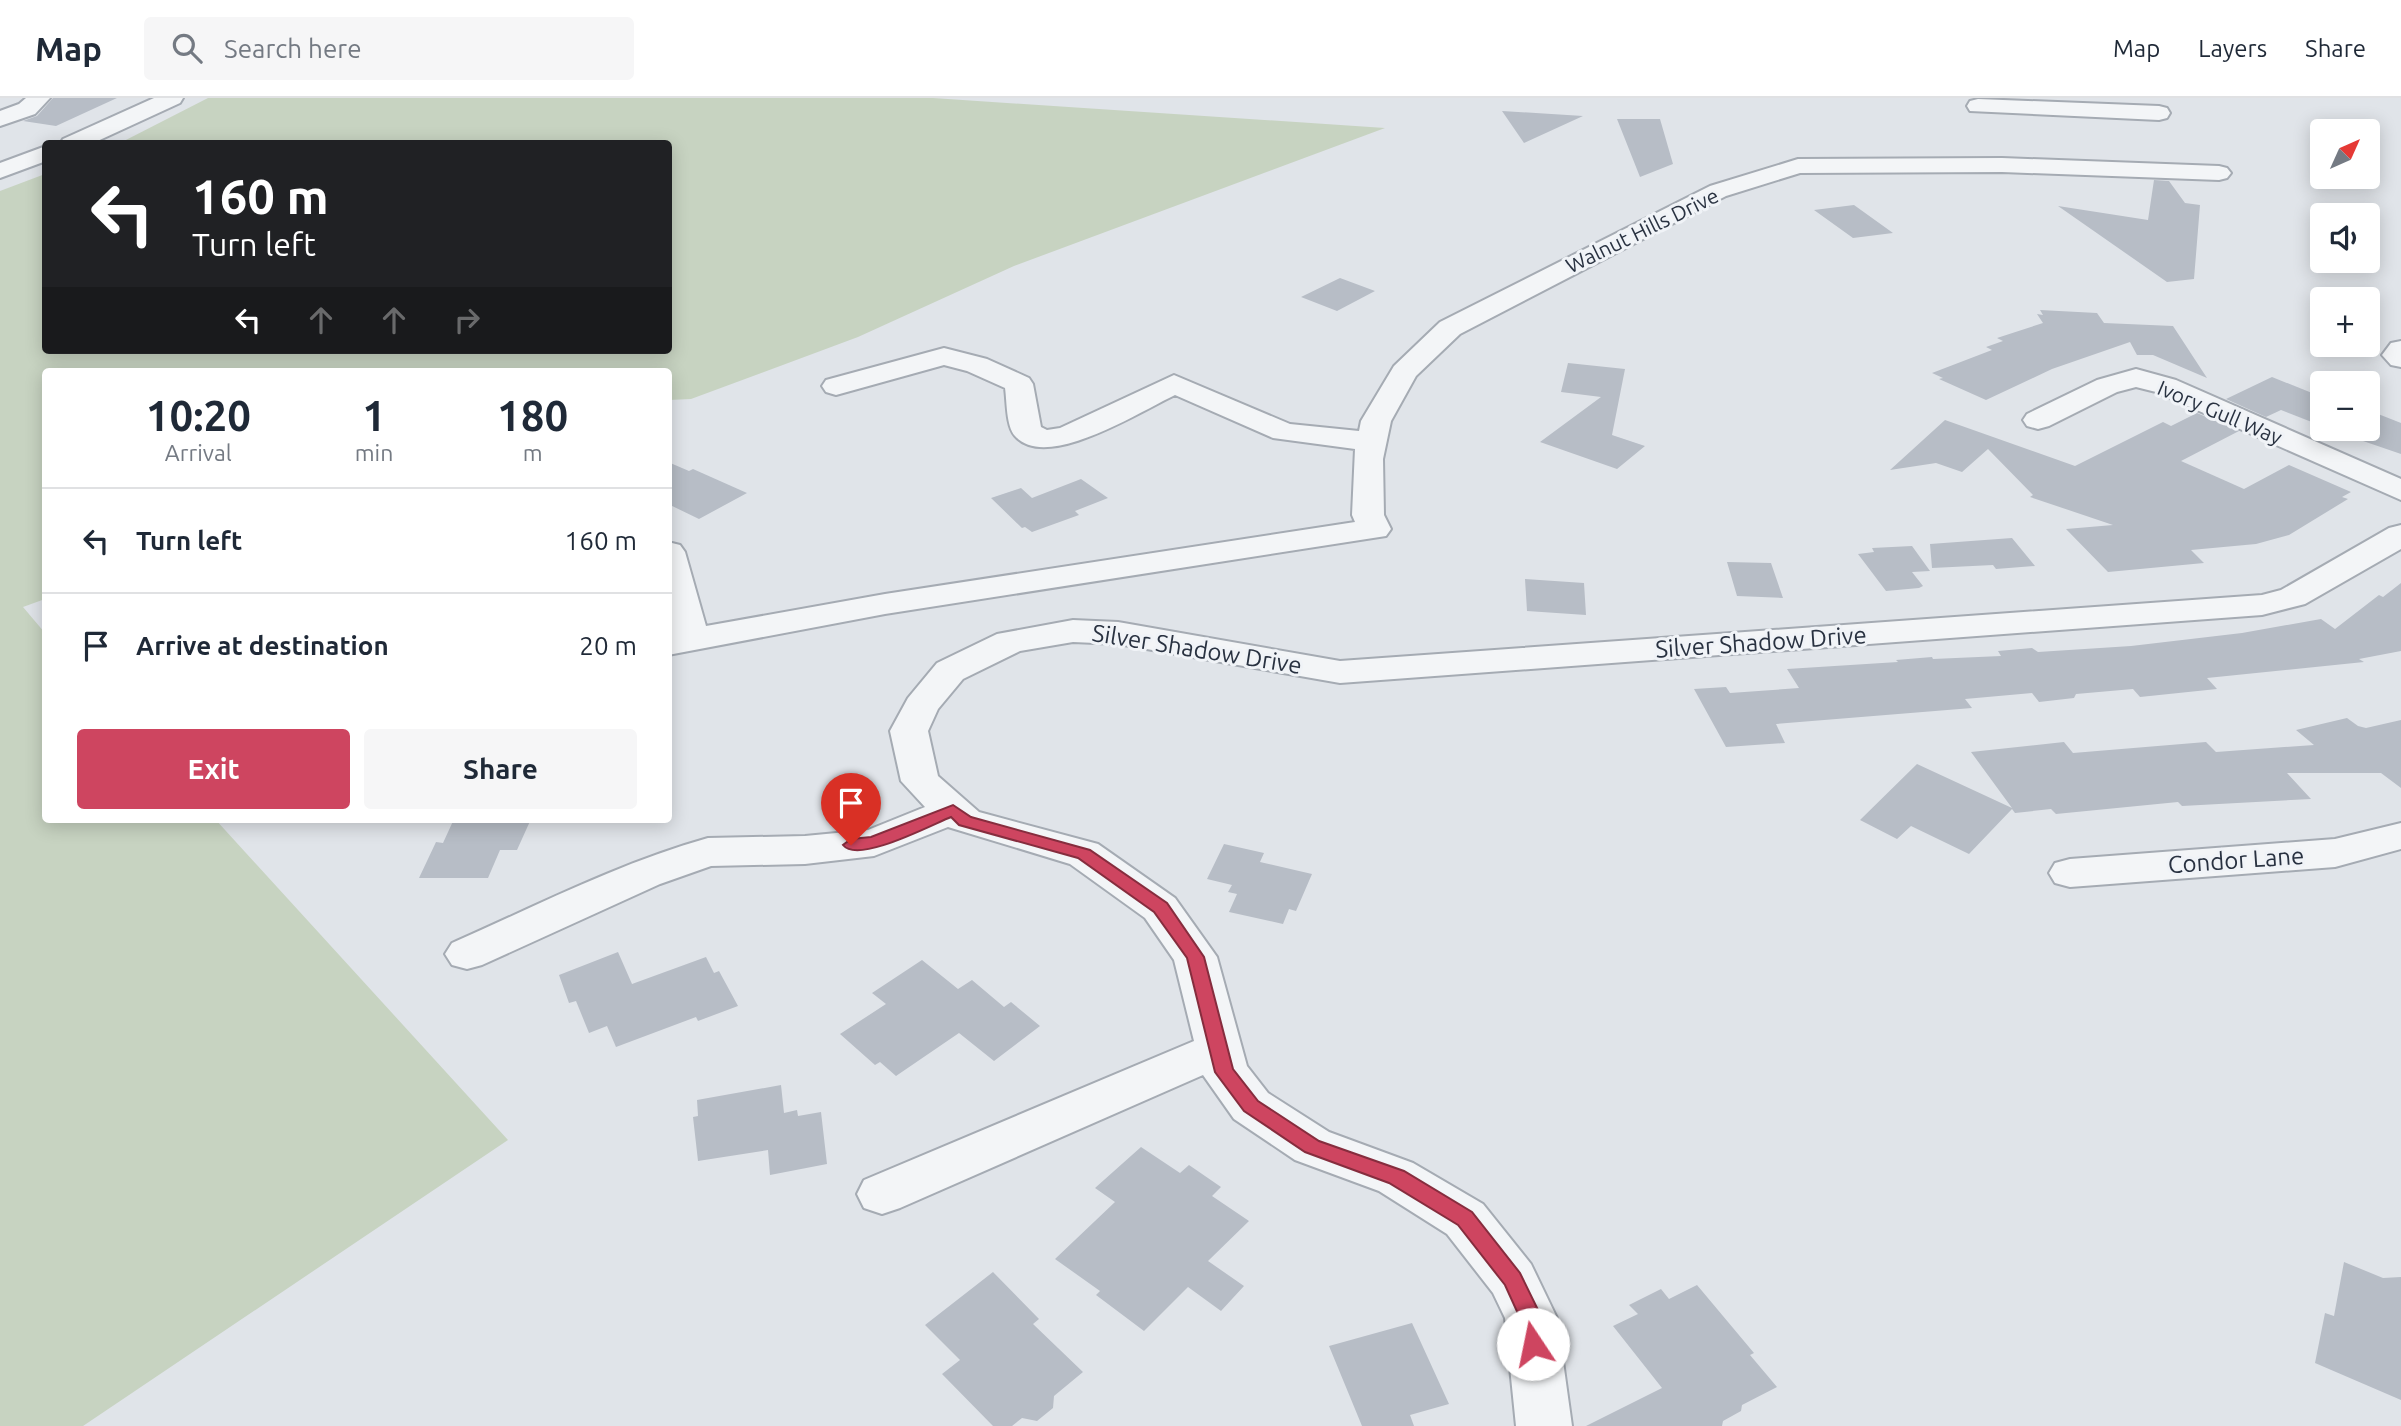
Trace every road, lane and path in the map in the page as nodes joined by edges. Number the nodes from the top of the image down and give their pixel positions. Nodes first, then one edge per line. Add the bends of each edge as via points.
1 (39, 98) edge
2 (172, 98) edge
3 (2159, 113) dead end
4 (0, 119) edge
5 (1988, 128) edge
6 (80, 140) edge
7 (42, 155) edge
8 (0, 171) edge
9 (2219, 173) dead end
10 (2401, 349) edge
11 (2401, 359) edge
12 (836, 386) dead end
13 (2038, 420) dead end
14 (1372, 442) junction
15 (2401, 491) edge
16 (2401, 535) edge
17 (672, 582) edge
18 (680, 642) edge
19 (953, 810) junction
20 (2401, 836) edge
21 (2070, 873) dead end
22 (467, 954) dead end
23 (1219, 1049) junction
24 (882, 1194) dead end
25 (1544, 1426) edge

1 - 4 street via 27,109
2 - 6 street
3 - 5 street
5 - 9 street
5 - 14 street, Walnut Hills Drive via 1798,166 1718,191 1450,328 1404,372 1376,421
7 - 8 street
10 - 11 street via 2396,355
12 - 14 street via 944,356 1018,384 1027,432 1044,440 1069,435 1174,384 1284,432
13 - 15 street, Ivory Gull Way via 2107,386 2136,378 2166,386
14 - 18 street, Walnut Hills Drive via 1368,515 1375,528 885,604
16 - 19 street, Silver Shadow Drive via 2293,597 2262,605 1340,672 1118,633 1073,631 1010,642 950,671 921,706 909,732 920,781
17 - 18 street
19 - 22 street via 874,843 708,852 645,874
19 - 23 street, Silver Shadow Drive via 965,821 1084,854 1160,908 1195,957
20 - 21 street, Condor Lane via 2335,853
23 - 24 street
23 - 25 street, Silver Shadow Drive via 1224,1072 1251,1106 1312,1146 1396,1177 1465,1219 1513,1279 1531,1318

